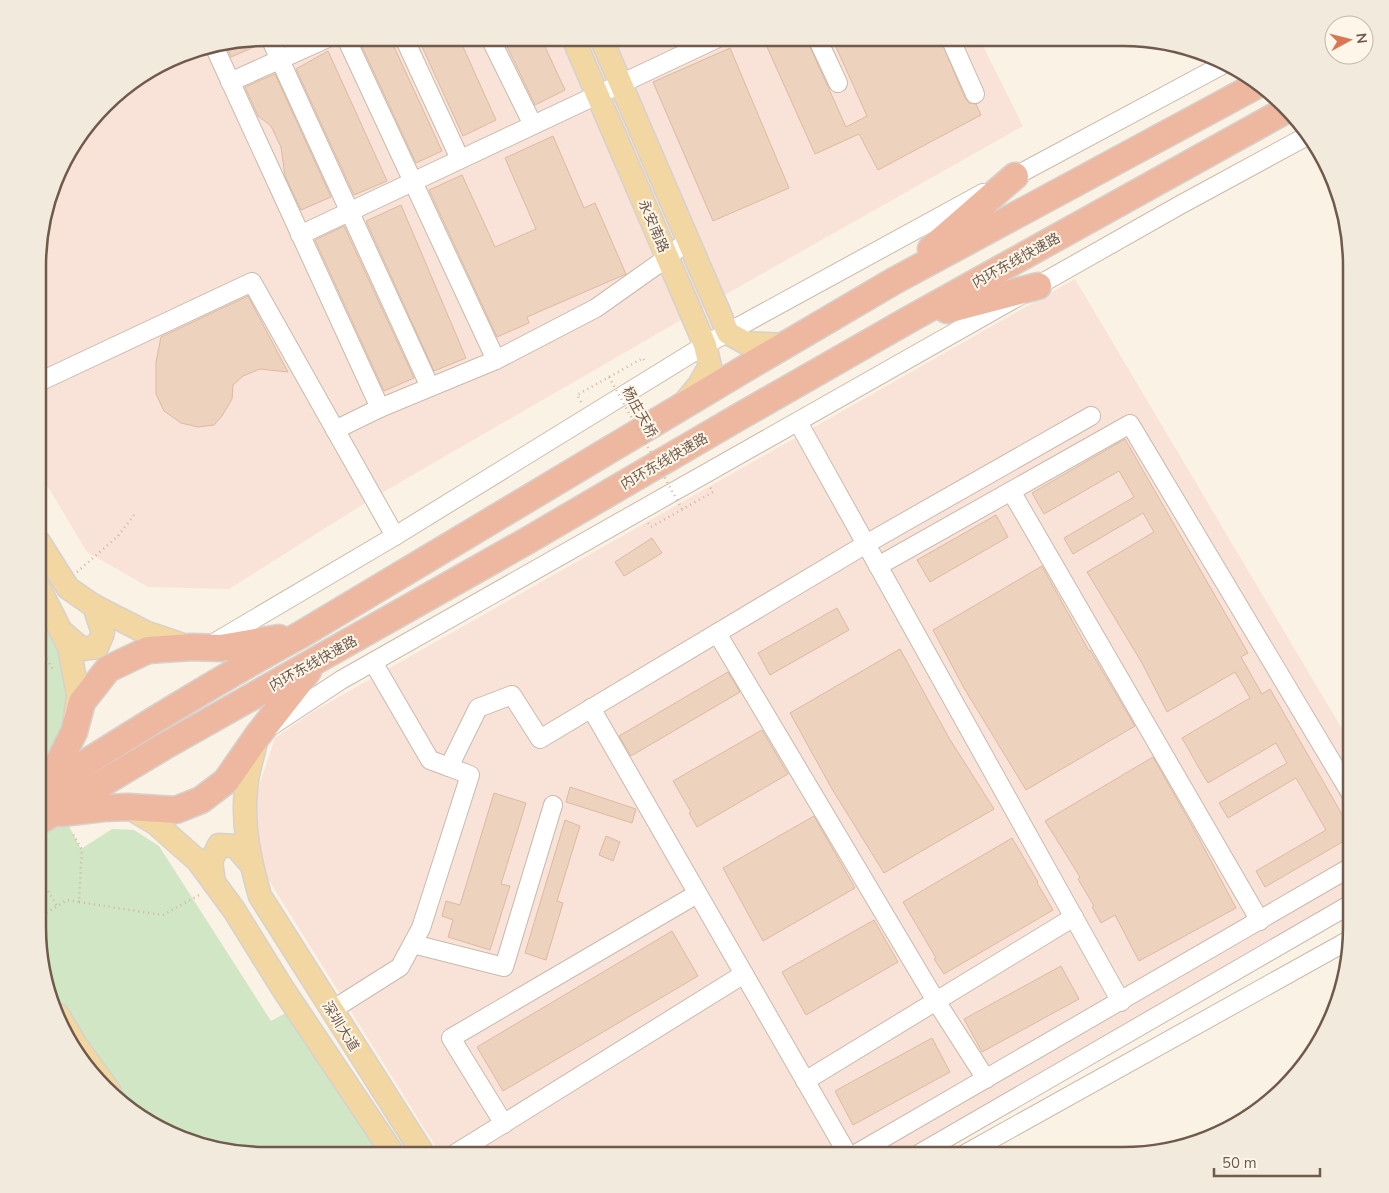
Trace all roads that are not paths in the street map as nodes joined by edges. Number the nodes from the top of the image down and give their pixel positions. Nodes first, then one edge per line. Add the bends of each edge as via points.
1 (274, 46) edge
2 (311, 46) edge
3 (350, 46) edge
4 (408, 46) edge
5 (494, 46) edge
6 (576, 46) edge
7 (604, 46) edge
8 (701, 46) edge
9 (821, 46) edge
10 (954, 46) edge
11 (217, 52) edge
12 (280, 60) junction
13 (1217, 68) edge
14 (230, 82) junction
15 (620, 83) junction
16 (838, 83) dead end
17 (1252, 88) edge
18 (597, 94) junction
19 (975, 94) dead end
20 (1280, 113) edge
21 (533, 125) junction
22 (1302, 139) edge
23 (460, 159) junction
24 (1015, 176) junction
25 (412, 181) junction
26 (349, 211) junction
27 (300, 235) junction
28 (688, 240) junction
29 (668, 257) junction
30 (894, 281) junction
31 (1038, 286) junction
32 (910, 319) junction
33 (728, 333) junction
34 (705, 345) junction
35 (785, 345) junction
36 (496, 360) junction
37 (46, 379) edge
38 (430, 387) junction
39 (380, 408) junction
40 (678, 409) junction
41 (1090, 416) dead end
42 (798, 422) junction
43 (335, 430) junction
44 (1010, 491) junction
45 (396, 536) junction
46 (866, 544) junction
47 (46, 553) edge
48 (878, 566) junction
49 (46, 600) edge
50 (94, 606) junction
51 (60, 630) junction
52 (717, 633) junction
53 (302, 634) junction
54 (199, 648) junction
55 (315, 662) junction
56 (373, 662) junction
57 (591, 708) junction
58 (74, 732) junction
59 (258, 735) junction
60 (449, 767) junction
61 (1343, 781) edge
62 (46, 805) edge
63 (553, 805) dead end
64 (128, 807) junction
65 (46, 808) edge
66 (46, 808) edge
67 (46, 809) edge
68 (250, 863) junction
69 (1343, 873) edge
70 (215, 884) junction
71 (698, 894) junction
72 (1343, 909) edge
73 (1074, 917) junction
74 (1260, 921) junction
75 (413, 944) junction
76 (1342, 944) edge
77 (744, 974) junction
78 (936, 1001) junction
79 (1121, 1002) junction
80 (332, 1010) junction
81 (986, 1079) junction
82 (805, 1081) junction
83 (504, 1124) junction
84 (389, 1147) edge
85 (419, 1147) edge
86 (466, 1147) edge
87 (843, 1147) edge
88 (868, 1147) edge
89 (931, 1147) edge
90 (977, 1147) edge

1 - 12 street
2 - 12 street
3 - 25 street
4 - 23 street
5 - 21 street
6 - 18 main road, 永安南路
7 - 15 main road, 永安南路
8 - 15 street
9 - 16 street
10 - 19 street
11 - 14 street
12 - 14 street
12 - 26 street
13 - 24 street
14 - 27 street
15 - 18 street
15 - 28 main road, 永安南路
17 - 30 highway
18 - 21 street
18 - 29 main road, 永安南路
20 - 32 highway, 内环东线快速路
21 - 23 street
22 - 31 street
23 - 25 street
24 - 30 highway
24 - 33 street
25 - 26 street
25 - 36 street
26 - 27 street
26 - 38 street
27 - 39 street
28 - 29 street
28 - 33 main road, 永安南路
29 - 34 main road, 永安南路
29 - 36 street via 596,308
30 - 35 highway
31 - 32 highway
31 - 42 street
32 - 55 highway, 内环东线快速路
33 - 34 street
33 - 35 main road via 746,342
34 - 40 main road, 永安南路 via 710,366 699,385
34 - 45 street
35 - 40 highway
36 - 38 street
37 - 43 street via 252,282
38 - 39 street
39 - 43 street
40 - 53 highway
41 - 46 street
42 - 46 street
42 - 56 street
43 - 45 street
44 - 48 street
44 - 61 street via 1130,424
44 - 74 street
45 - 54 street
46 - 48 street
46 - 52 street
47 - 50 main road via 66,585
48 - 73 street
49 - 51 main road
50 - 51 main road via 103,633 97,647 82,649
50 - 54 main road via 145,632
51 - 58 main road via 69,647 78,695
52 - 57 street
52 - 78 street
53 - 54 highway via 221,648
53 - 66 highway via 150,723
54 - 58 highway via 148,650 108,669 82,702
55 - 59 highway
55 - 65 highway, 内环东线快速路
56 - 59 street
56 - 60 street via 430,760
57 - 60 street via 540,739 512,695 478,708
57 - 71 street
58 - 62 highway via 57,766
59 - 64 highway via 226,781 202,800 176,810
59 - 68 main road, 深圳大道 via 246,789 245,827
60 - 75 street via 470,775
63 - 75 street via 504,967
64 - 67 highway
64 - 70 main road, 深圳大道 via 155,823 198,861
68 - 70 main road via 235,846 220,845 211,861
68 - 80 main road, 深圳大道 via 260,896
69 - 74 street
70 - 84 main road, 深圳大道
71 - 77 street
71 - 83 street via 451,1038
72 - 89 street
73 - 78 street
73 - 79 street
74 - 79 street
75 - 80 street via 400,967
76 - 90 street
77 - 82 street
77 - 83 street
78 - 81 street
78 - 82 street
79 - 81 street
80 - 85 main road, 深圳大道
81 - 88 street
82 - 87 street
83 - 86 street

